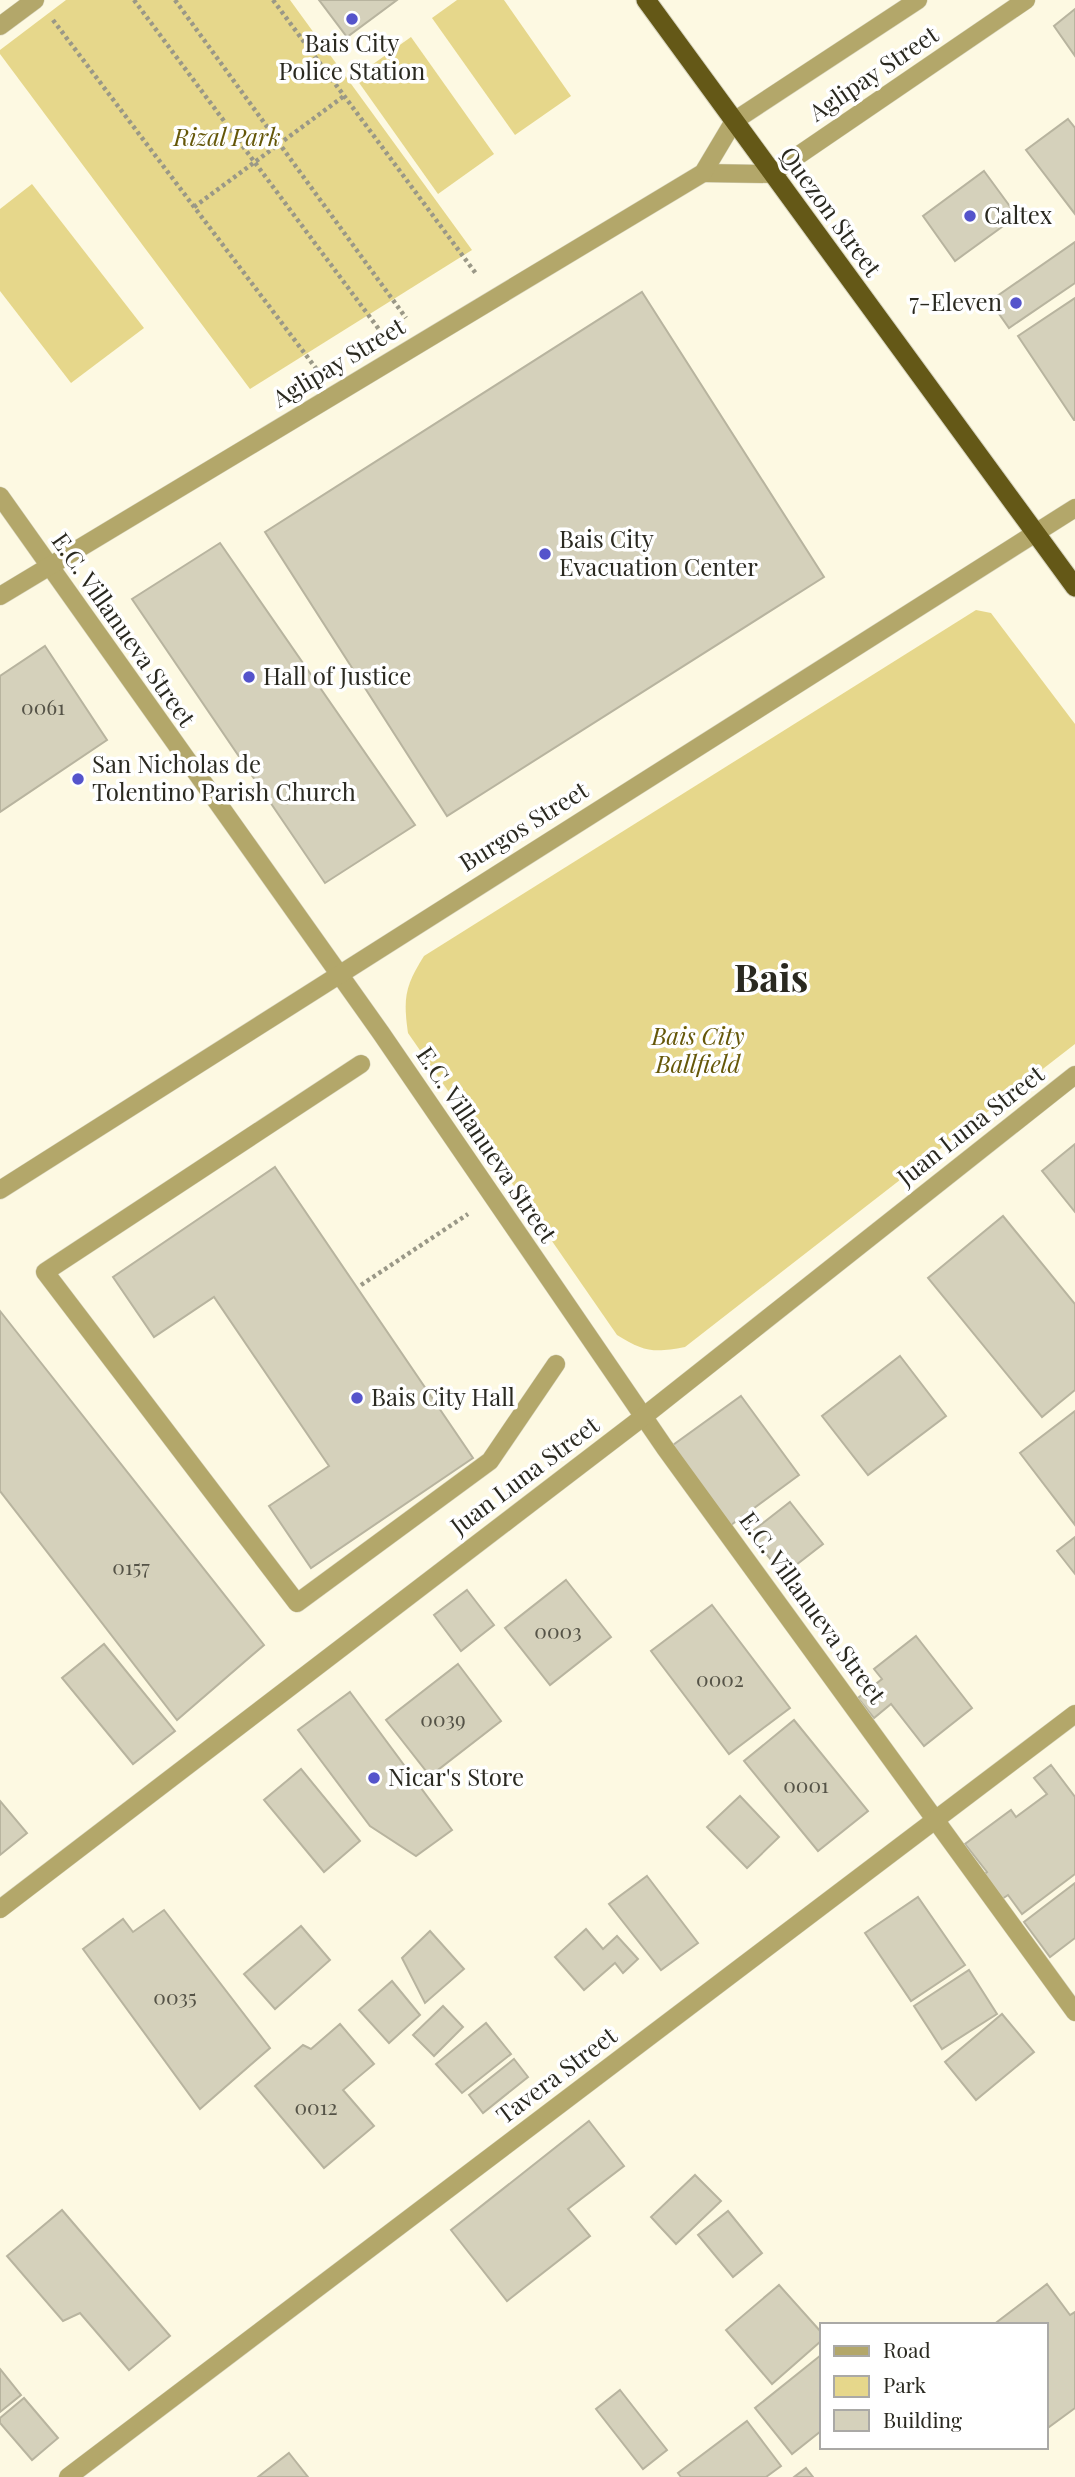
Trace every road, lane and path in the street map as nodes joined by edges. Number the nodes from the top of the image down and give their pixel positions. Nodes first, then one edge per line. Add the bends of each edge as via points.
1 (134, 0) edge
2 (175, 0) edge
3 (273, 0) edge
4 (646, 0) edge
5 (918, 0) edge
6 (1027, 0) edge
7 (41, 5) edge
8 (0, 26) edge
9 (344, 96) junction
10 (734, 121) junction
11 (280, 144) junction
12 (255, 162) junction
13 (704, 173) junction
14 (772, 174) junction
15 (194, 207) junction
16 (494, 298) junction
17 (424, 341) junction
18 (398, 355) junction
19 (335, 394) junction
20 (0, 496) edge
21 (1075, 508) edge
22 (1036, 533) junction
23 (47, 566) junction
24 (1075, 587) edge
25 (0, 596) edge
26 (336, 974) junction
27 (361, 1064) dead end
28 (1075, 1075) edge
29 (0, 1189) edge
30 (492, 1198) junction
31 (361, 1285) dead end
32 (556, 1364) dead end
33 (643, 1417) junction
34 (1075, 1714) edge
35 (936, 1819) junction
36 (0, 1909) edge
37 (1075, 2012) edge
38 (68, 2477) edge

1 - 12 path
2 - 11 path
3 - 9 path
4 - 10 highway, Quezon Street
5 - 10 street, Aglipay Street
6 - 14 street, Aglipay Street
7 - 8 street
7 - 15 path
9 - 11 path
9 - 16 path
10 - 13 street, Aglipay Street
10 - 14 highway, Quezon Street
11 - 12 path
11 - 17 path
12 - 15 path
12 - 18 path
13 - 14 street
13 - 16 street, Aglipay Street
14 - 22 highway, Quezon Street
15 - 19 path
16 - 17 street, Aglipay Street
17 - 18 street, Aglipay Street
18 - 19 street, Aglipay Street
19 - 23 street, Aglipay Street
20 - 23 street, E.C. Villanueva Street
21 - 22 street, Burgos Street
22 - 24 highway, Quezon Street
22 - 26 street, Burgos Street
23 - 25 street, Aglipay Street
23 - 26 street, E.C. Villanueva Street
26 - 29 street, Burgos Street
26 - 30 street, E.C. Villanueva Street
27 - 32 street via 45,1272 298,1603 490,1461
28 - 33 street, Juan Luna Street
30 - 31 path
30 - 33 street, E.C. Villanueva Street
33 - 35 street, E.C. Villanueva Street
33 - 36 street, Juan Luna Street
34 - 35 street, Tavera Street
35 - 37 street, E.C. Villanueva Street
35 - 38 street, Tavera Street

